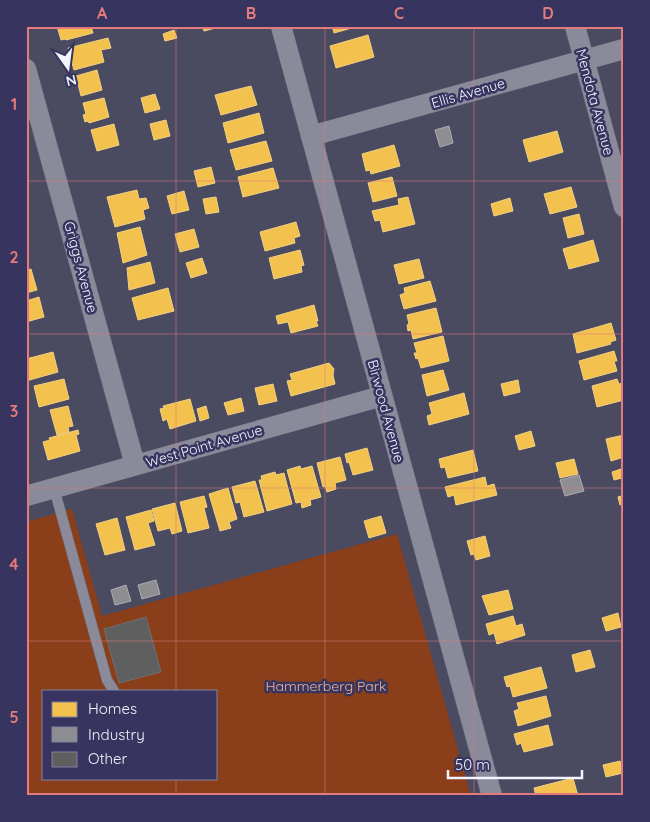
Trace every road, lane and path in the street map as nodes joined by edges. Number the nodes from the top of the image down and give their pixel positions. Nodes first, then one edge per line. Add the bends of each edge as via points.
1 (281, 26) edge
2 (574, 26) edge
3 (624, 49) edge
4 (584, 60) junction
5 (26, 69) edge
6 (311, 136) junction
7 (624, 207) edge
8 (382, 396) junction
9 (135, 465) junction
10 (54, 488) junction
11 (26, 496) edge
12 (113, 690) edge
13 (492, 796) edge

1 - 6 street, Birwood Avenue
2 - 4 street, Mendota Avenue
3 - 4 street, Ellis Avenue
4 - 6 street, Ellis Avenue
4 - 7 street, Mendota Avenue
5 - 9 street, Griggs Avenue
6 - 8 street, Birwood Avenue
8 - 9 street, West Point Avenue
8 - 13 street, Birwood Avenue
9 - 10 street, West Point Avenue
10 - 11 street, West Point Avenue
10 - 12 lane via 107,680

